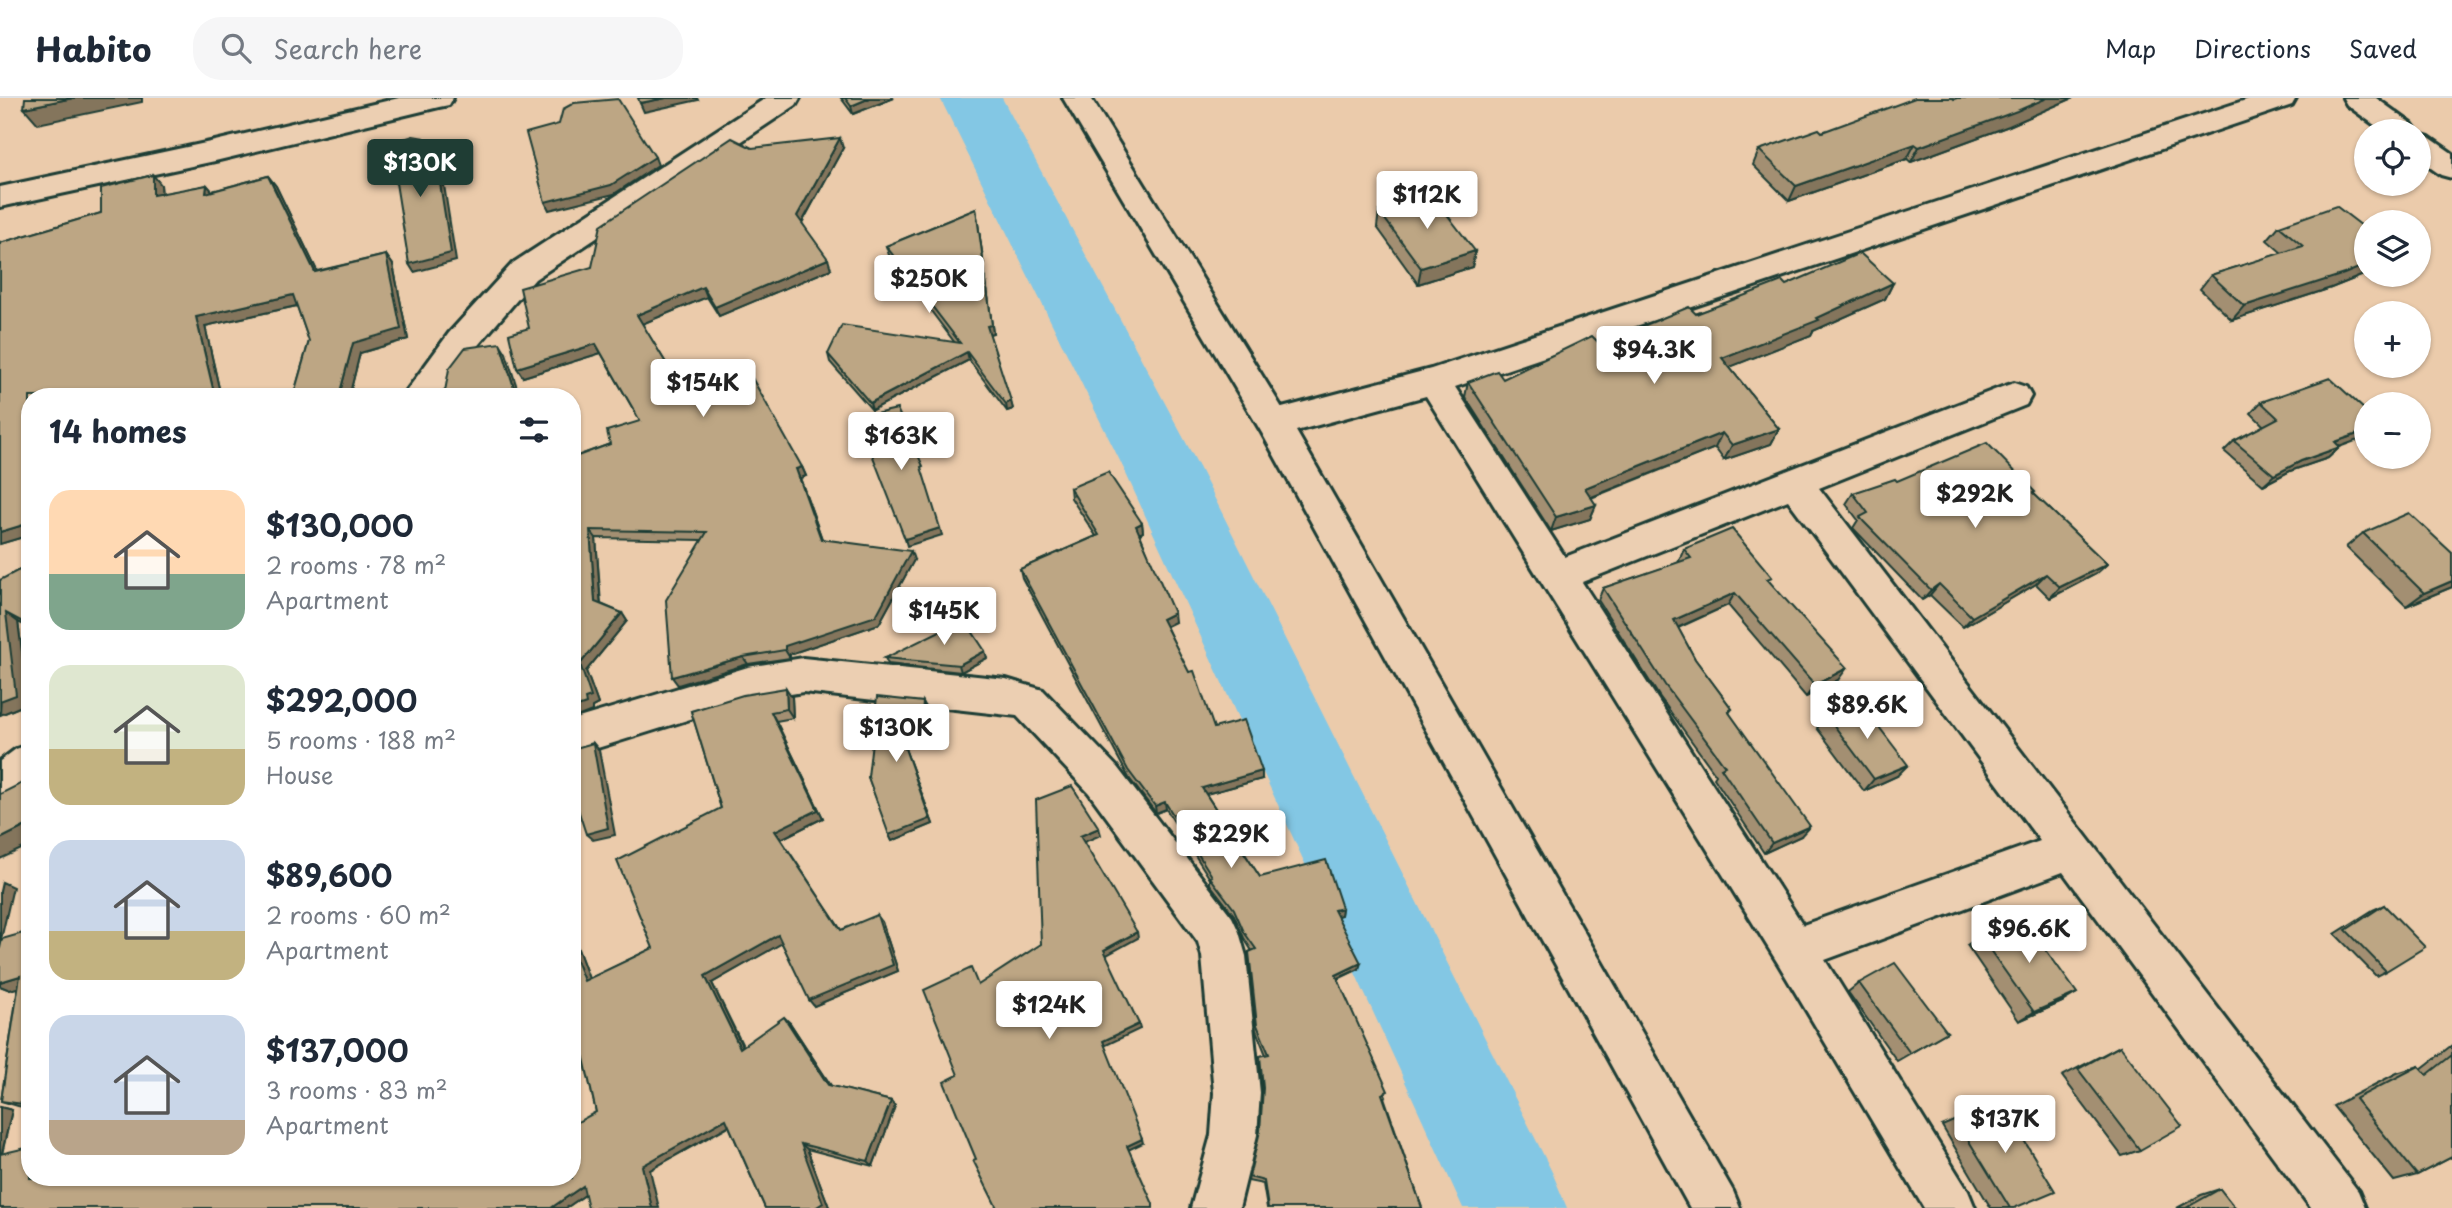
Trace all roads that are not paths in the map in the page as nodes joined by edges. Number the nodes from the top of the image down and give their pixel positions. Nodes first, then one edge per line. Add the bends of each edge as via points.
1 (439, 98) edge
2 (786, 98) edge
3 (1077, 98) edge
4 (2282, 98) edge
5 (2357, 98) edge
6 (2386, 119) edge
7 (2431, 153) edge
8 (2452, 168) edge
9 (0, 197) edge
10 (1434, 381) junction
11 (426, 388) edge
12 (2014, 396) dead end
13 (1274, 424) junction
14 (1794, 482) junction
15 (1557, 576) junction
16 (581, 735) edge
17 (21, 769) edge
18 (0, 784) edge
19 (2072, 849) junction
20 (1794, 950) junction
21 (1215, 1208) edge
22 (1716, 1208) edge
23 (1951, 1208) edge
24 (2341, 1208) edge

1 - 9 street
2 - 11 street via 524,271
3 - 13 street
4 - 10 street
5 - 6 street
7 - 8 street
10 - 13 street
10 - 15 street
12 - 14 street
13 - 22 street
14 - 15 street
14 - 19 street
15 - 20 street
16 - 21 street via 748,684 803,675 1029,702 1103,780 1217,932 1224,956 1237,1093 1234,1135
17 - 18 street
19 - 20 street
19 - 24 street
20 - 23 street

